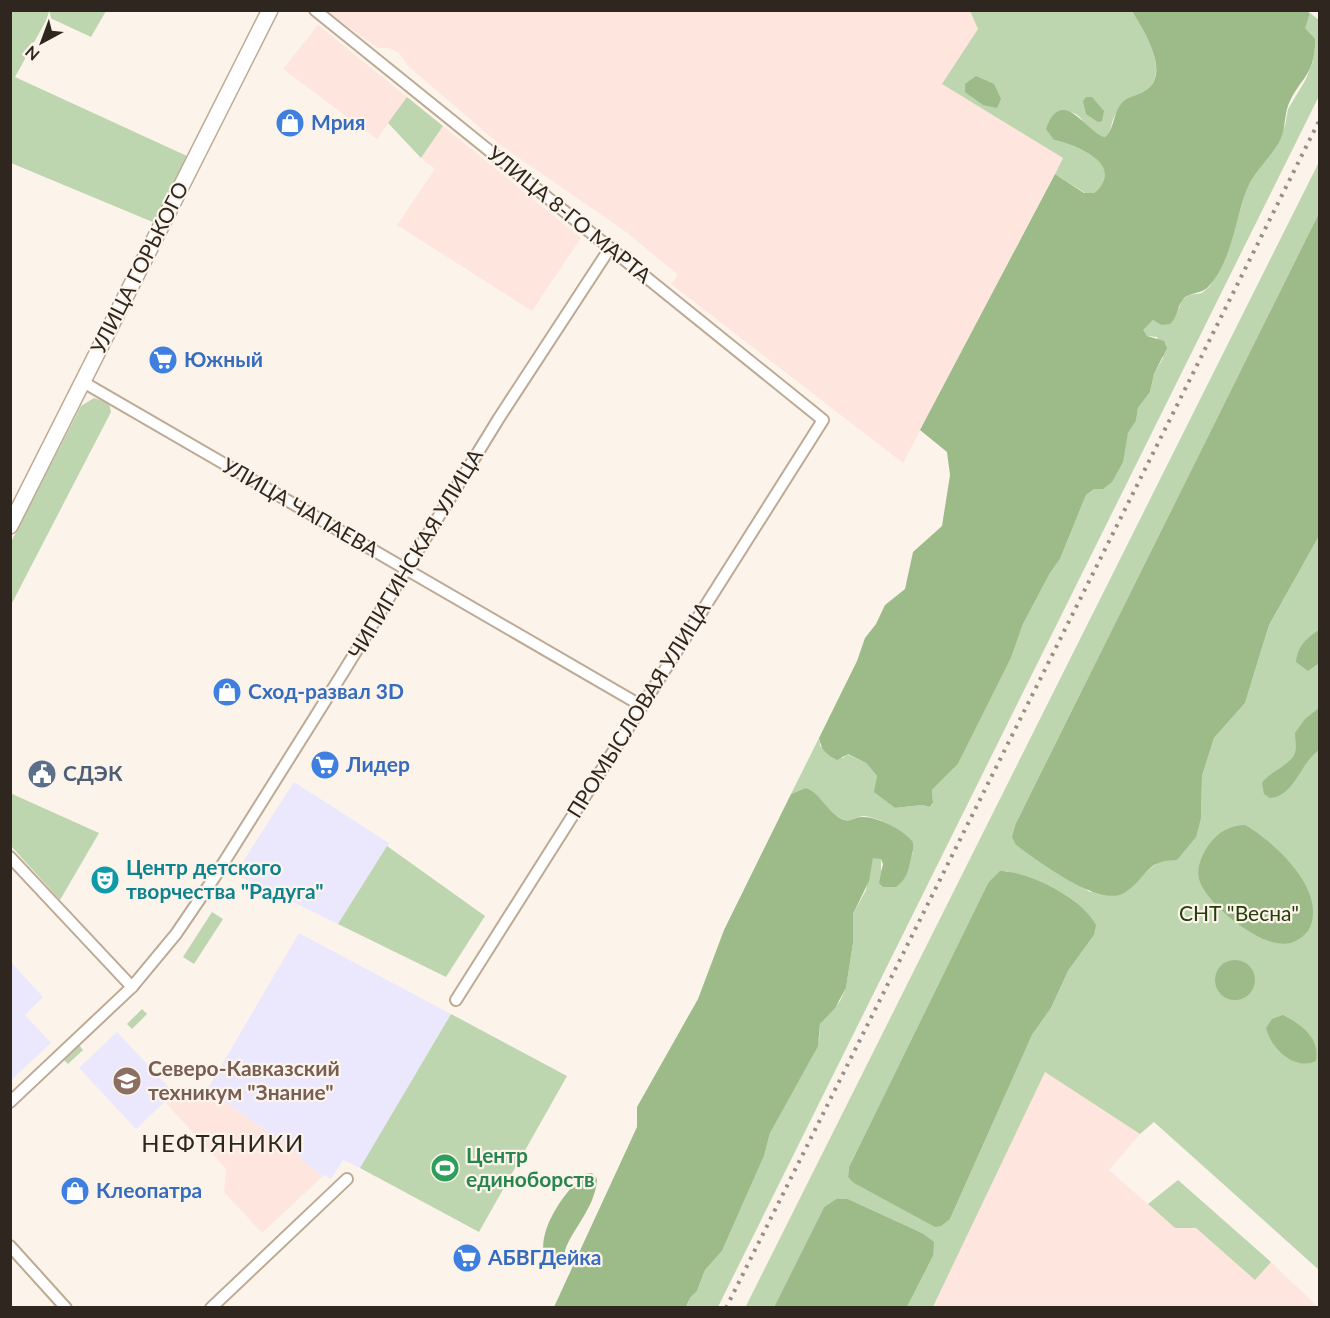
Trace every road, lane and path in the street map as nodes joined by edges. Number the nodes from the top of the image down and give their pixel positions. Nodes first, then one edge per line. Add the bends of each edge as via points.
1 (270, 10) edge
2 (315, 10) edge
3 (610, 248) junction
4 (83, 382) junction
5 (823, 420) joint
6 (10, 526) edge
7 (405, 569) junction
8 (642, 706) junction
9 (10, 857) edge
10 (132, 987) junction
11 (456, 1000) dead end
12 (10, 1102) edge
13 (347, 1179) dead end
14 (10, 1246) edge
15 (66, 1308) edge
16 (211, 1308) edge

1 - 4 main road, УЛИЦА ГОРЬКОГО
2 - 3 street, УЛИЦА 8-ГО МАРТА
3 - 5 street, УЛИЦА 8-ГО МАРТА
3 - 7 street, ЧИПИГИНСКАЯ УЛИЦА
4 - 6 main road, УЛИЦА ГОРЬКОГО
4 - 7 street, УЛИЦА ЧАПАЕВА
5 - 8 street, ПРОМЫСЛОВАЯ УЛИЦА
7 - 8 street, УЛИЦА ЧАПАЕВА
7 - 10 street, ЧИПИГИНСКАЯ УЛИЦА via 214,878 165,949
8 - 11 street, ПРОМЫСЛОВАЯ УЛИЦА
9 - 10 street
10 - 12 street, ЧИПИГИНСКАЯ УЛИЦА
13 - 16 street
14 - 15 street

